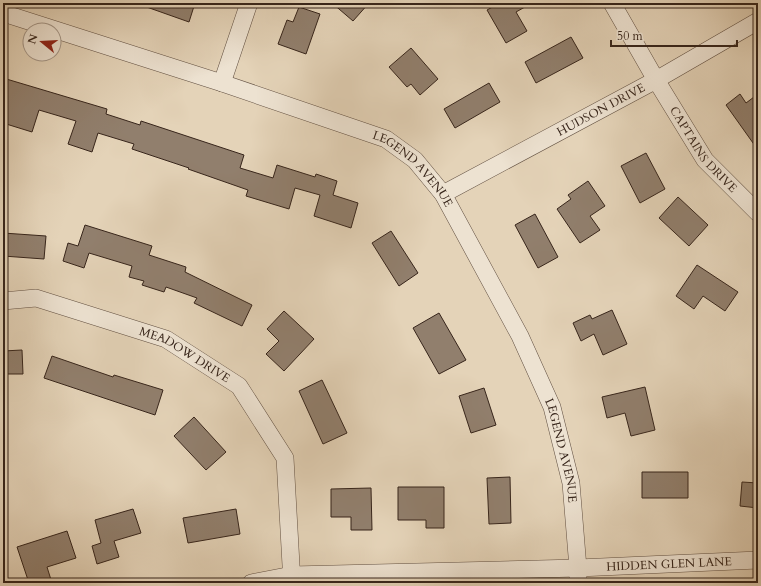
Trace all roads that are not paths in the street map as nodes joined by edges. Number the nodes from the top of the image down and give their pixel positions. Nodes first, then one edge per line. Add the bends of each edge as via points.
1 (249, 3) edge
2 (612, 3) edge
3 (3, 13) edge
4 (758, 21) edge
5 (656, 80) junction
6 (222, 83) junction
7 (443, 194) junction
8 (758, 213) edge
9 (3, 301) edge
10 (758, 560) edge
11 (578, 576) edge
12 (292, 579) edge
13 (251, 583) edge

1 - 6 street
2 - 5 street, CAPTAINS DRIVE
3 - 6 street, LEGEND AVENUE
4 - 5 street, HUDSON DRIVE
5 - 7 street, HUDSON DRIVE
5 - 8 street, CAPTAINS DRIVE via 705,160
6 - 7 street, LEGEND AVENUE via 386,139 416,160
7 - 11 street, LEGEND AVENUE via 520,336 552,407 571,483
9 - 12 street, MEADOW DRIVE via 36,298 166,339 239,386 285,458
10 - 11 street, HIDDEN GLEN LANE
11 - 12 street, HIDDEN GLEN LANE
12 - 13 street, HIDDEN GLEN LANE

